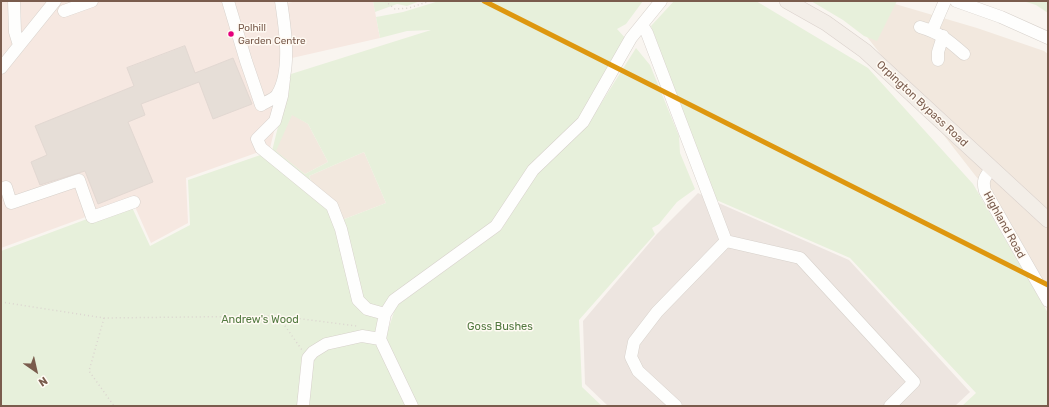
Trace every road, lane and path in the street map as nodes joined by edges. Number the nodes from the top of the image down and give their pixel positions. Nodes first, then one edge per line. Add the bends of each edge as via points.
1 (14, 1) edge
2 (55, 1) edge
3 (228, 1) edge
4 (281, 1) edge
5 (385, 1) edge
6 (430, 1) edge
7 (787, 1) edge
8 (945, 1) edge
9 (956, 1) edge
10 (87, 2) edge
11 (660, 2) edge
12 (64, 11) dead end
13 (642, 24) junction
14 (920, 27) dead end
15 (940, 35) junction
16 (1048, 38) edge
17 (19, 45) junction
18 (964, 54) dead end
19 (938, 60) dead end
20 (1, 68) edge
21 (284, 79) junction
22 (991, 169) junction
23 (7, 187) edge
24 (134, 202) dead end
25 (1048, 220) edge
26 (726, 241) junction
27 (1048, 301) edge
28 (1, 302) edge
29 (385, 314) junction
30 (278, 316) junction
31 (104, 318) junction
32 (360, 326) dead end
33 (380, 339) junction
34 (308, 358) junction
35 (114, 406) edge
36 (303, 406) edge
37 (412, 406) edge
38 (676, 406) edge
39 (890, 406) edge

1 - 17 street via 15,32
2 - 17 street
3 - 21 street via 261,105 276,96
4 - 21 street via 286,34
5 - 6 path via 395,9 409,8
7 - 22 main road, Orpington Bypass Road via 826,23 865,51
8 - 15 street
9 - 16 street via 1001,16
10 - 12 street
11 - 13 street
13 - 26 street
13 - 29 street via 631,38 583,122 533,170 496,226 394,300
14 - 15 street
15 - 18 street
15 - 19 street
17 - 20 street
21 - 29 street via 275,121 257,139 261,148 332,206 341,229 358,300 367,309
22 - 25 main road, Orpington Bypass Road
22 - 27 street, Highland Road via 983,183 985,191
23 - 24 street via 11,203 79,180 92,217
26 - 38 street via 657,312 634,342 631,357 638,371
26 - 39 street via 800,258 914,382
28 - 31 path
29 - 33 street
30 - 31 path
30 - 32 path
30 - 34 path
31 - 35 path via 90,371
33 - 34 street via 362,336 326,344
33 - 37 street
34 - 36 street

